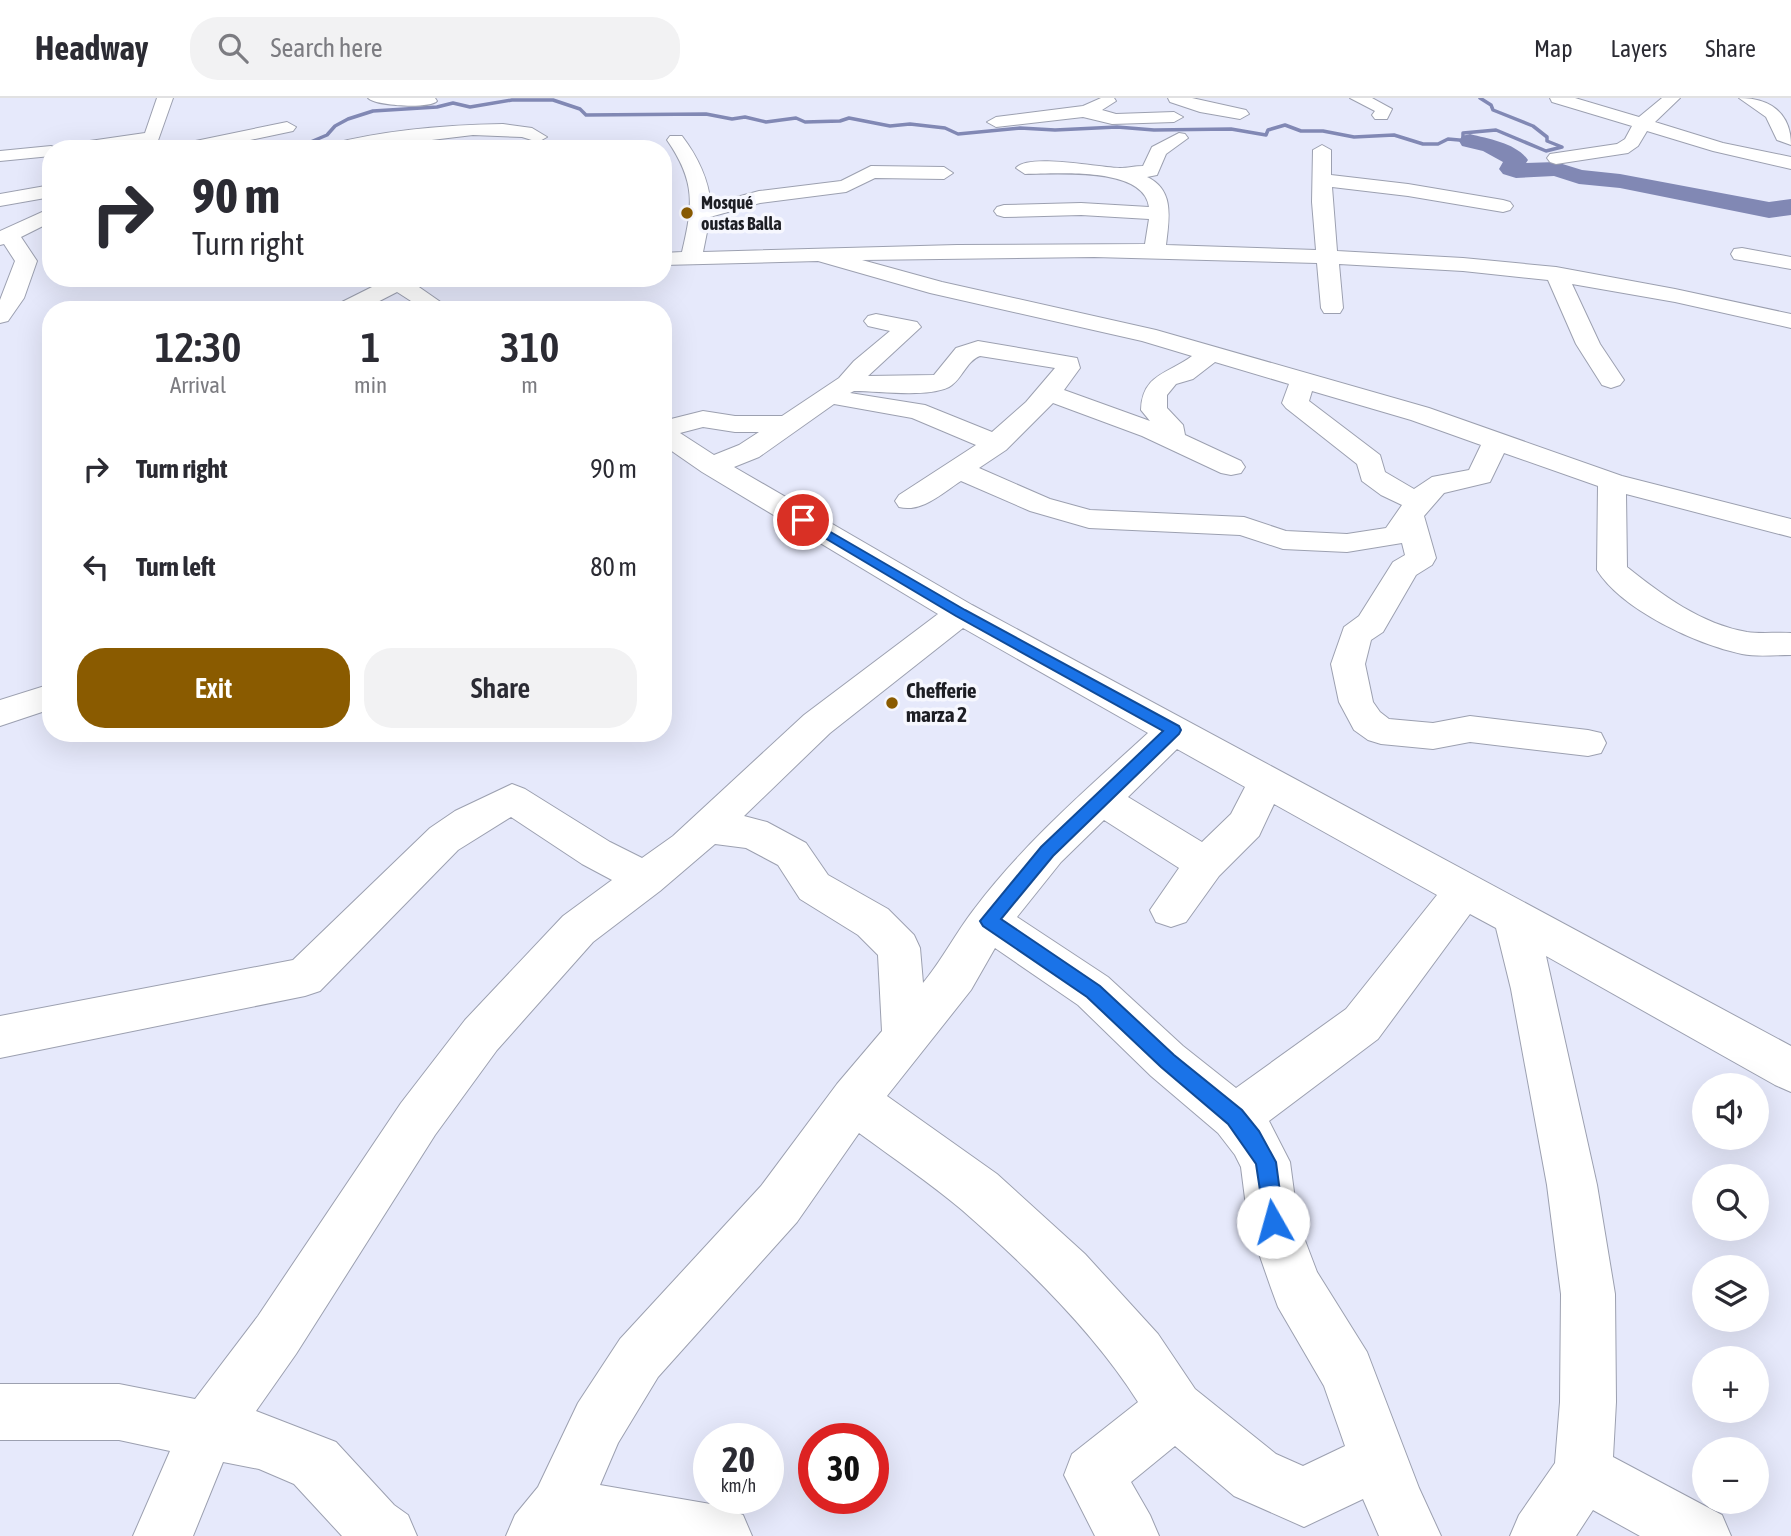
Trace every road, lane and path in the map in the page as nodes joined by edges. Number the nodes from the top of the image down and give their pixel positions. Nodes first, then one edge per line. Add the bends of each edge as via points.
1 (165, 98) edge
2 (376, 98) edge
3 (1071, 98) edge
4 (1166, 98) edge
5 (1176, 98) edge
6 (1358, 98) edge
7 (1558, 98) edge
8 (1672, 98) edge
9 (1747, 98) edge
10 (429, 101) dead end
11 (1108, 101) junction
12 (1127, 101) dead end
13 (1087, 111) junction
14 (1240, 114) dead end
15 (1381, 115) dead end
16 (996, 122) dead end
17 (1642, 124) junction
18 (1176, 125) junction
19 (287, 127) dead end
20 (153, 140) edge
21 (224, 140) edge
22 (375, 140) edge
23 (527, 140) edge
24 (676, 140) dead end
25 (1791, 140) edge
26 (1322, 150) dead end
27 (42, 152) edge
28 (0, 156) edge
29 (1556, 158) dead end
30 (1791, 163) edge
31 (1122, 173) junction
32 (1322, 180) junction
33 (942, 183) dead end
34 (42, 193) edge
35 (0, 200) edge
36 (1503, 205) dead end
37 (1004, 211) junction
38 (701, 213) junction
39 (1158, 213) junction
40 (42, 218) edge
41 (5, 237) edge
42 (1006, 249) junction
43 (1155, 249) junction
44 (1741, 254) dead end
45 (819, 256) junction
46 (1328, 256) junction
47 (691, 258) junction
48 (672, 259) edge
49 (1791, 263) edge
50 (1556, 274) junction
51 (383, 287) edge
52 (403, 287) edge
53 (359, 301) edge
54 (426, 301) edge
55 (1332, 308) dead end
56 (1059, 314) junction
57 (0, 316) edge
58 (1791, 320) edge
59 (876, 321) dead end
60 (1210, 354) junction
61 (1611, 380) dead end
62 (1302, 382) junction
63 (839, 390) junction
64 (1062, 398) junction
65 (787, 424) junction
66 (672, 428) edge
67 (672, 437) edge
68 (1172, 440) junction
69 (1496, 441) junction
70 (996, 444) junction
71 (712, 466) junction
72 (1231, 467) dead end
73 (959, 470) junction
74 (1612, 482) junction
75 (909, 501) dead end
76 (1414, 510) junction
77 (1791, 528) edge
78 (961, 613) junction
79 (1791, 645) edge
80 (42, 699) edge
81 (0, 713) edge
82 (1174, 730) junction
83 (1588, 743) dead end
84 (1266, 780) junction
85 (1100, 799) junction
86 (707, 828) junction
87 (1205, 864) junction
88 (646, 879) junction
89 (1465, 890) junction
90 (1171, 910) dead end
91 (1514, 918) junction
92 (989, 921) junction
93 (905, 1036) junction
94 (0, 1037) edge
95 (1791, 1070) edge
96 (854, 1100) junction
97 (1235, 1117) junction
98 (1175, 1409) junction
99 (0, 1412) edge
100 (208, 1429) junction
101 (1379, 1460) junction
102 (1583, 1473) junction
103 (547, 1522) edge
104 (163, 1536) edge
105 (387, 1536) edge
106 (722, 1536) edge
107 (1129, 1536) edge
108 (1411, 1536) edge
109 (1540, 1536) edge
110 (1701, 1536) edge

1 - 20 street
2 - 10 street
3 - 11 street
4 - 18 street
5 - 14 street
6 - 15 street via 1378,104 1384,109
7 - 17 street
8 - 17 street
9 - 25 street via 1773,114 1783,136
11 - 12 street
11 - 13 street
13 - 16 street
13 - 18 street via 1112,119
17 - 29 street via 1622,149
17 - 30 street
18 - 31 street via 1150,171
19 - 21 street
22 - 23 street via 500,130 538,136
24 - 38 street via 692,160
26 - 32 street
27 - 28 street
31 - 37 street via 1026,159
31 - 39 street via 1148,184 1156,194
32 - 36 street
32 - 46 street
33 - 38 street via 871,172 846,186 822,184
34 - 35 street
37 - 39 street
37 - 42 street via 999,223
38 - 47 street
39 - 43 street
40 - 41 street
41 - 57 street via 26,261 13,298
42 - 43 street
42 - 45 street
43 - 46 street
44 - 49 street
45 - 47 street
45 - 56 street
46 - 50 street
46 - 55 street
47 - 48 street
50 - 58 street
50 - 61 street via 1588,344
51 - 53 street
52 - 54 street
56 - 60 street
56 - 64 street via 1090,376
59 - 63 street via 909,327
60 - 62 street
60 - 68 street via 1184,374 1167,379 1154,394 1154,410 1170,425
62 - 69 street via 1420,414
62 - 76 street via 1295,404 1370,461 1372,475
63 - 64 street via 942,381 965,353 989,348 1068,363
63 - 65 street
63 - 70 street via 869,406 941,419
64 - 68 street
64 - 70 street
65 - 66 street via 703,419
65 - 71 street via 749,451
67 - 71 street
68 - 72 street
69 - 74 street
69 - 76 street via 1480,476 1442,484
70 - 73 street
71 - 78 street
73 - 75 street
73 - 76 street via 1040,505 1089,519 1244,526 1283,540 1347,543 1395,536
74 - 77 street
74 - 79 street via 1612,570 1654,605 1682,621 1744,643
76 - 83 street via 1421,558 1404,569 1371,624 1356,635 1348,664 1356,702 1367,721 1381,731 1433,736 1470,729
78 - 82 street
78 - 86 street via 817,724
80 - 81 street
82 - 84 street
82 - 85 street
84 - 87 street via 1245,825
84 - 89 street
85 - 87 street
85 - 92 street via 1047,851
86 - 88 street
86 - 93 street via 753,833 792,854 814,887 873,922 899,948
87 - 90 street
88 - 94 street via 512,799 444,839 305,977
88 - 100 street via 578,929 481,1035 418,1119 277,1335
89 - 91 street
89 - 97 street via 1362,1024
91 - 95 street
91 - 102 street via 1573,1185 1588,1294
92 - 93 street via 956,976
92 - 97 street via 1093,992
93 - 96 street
96 - 98 street via 979,1192 1066,1273 1139,1353
96 - 103 street via 779,1204 639,1359 598,1423
97 - 101 street via 1265,1162 1273,1222 1297,1288 1347,1372
98 - 101 street via 1255,1475 1304,1497
98 - 107 street via 1093,1475
99 - 100 street via 119,1412
100 - 104 street
100 - 105 street via 259,1440 315,1463
101 - 108 street
102 - 109 street
102 - 110 street
103 - 106 street

